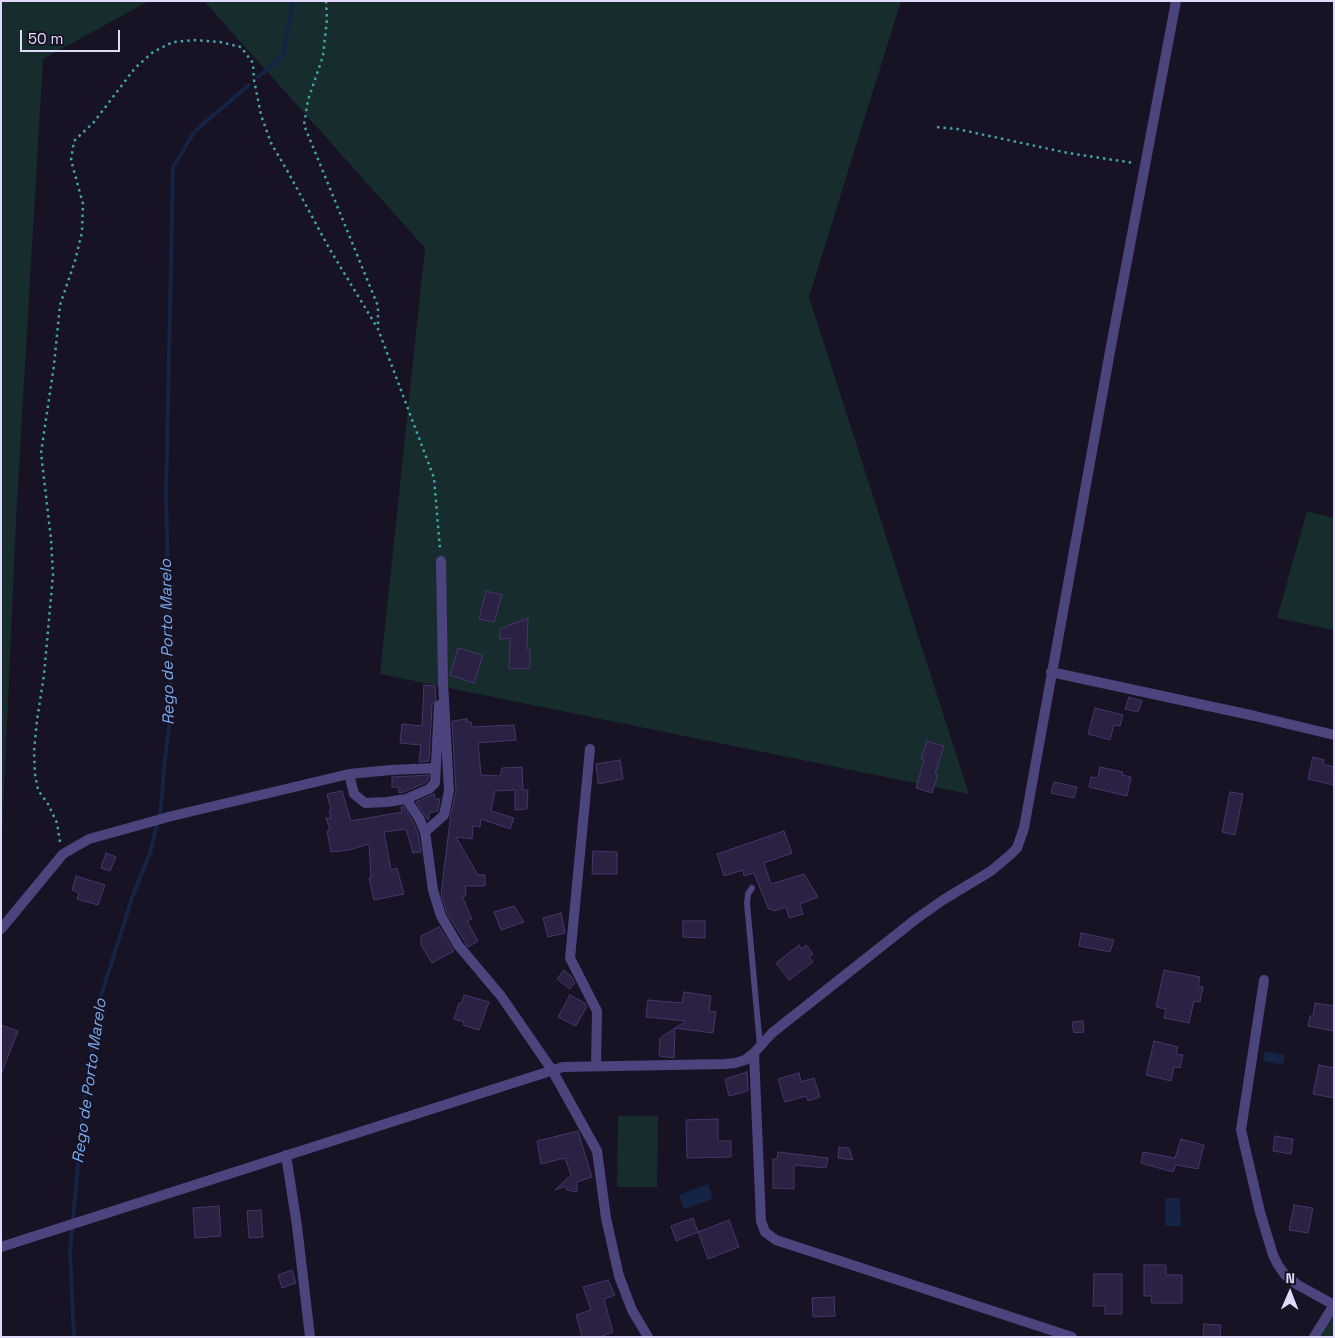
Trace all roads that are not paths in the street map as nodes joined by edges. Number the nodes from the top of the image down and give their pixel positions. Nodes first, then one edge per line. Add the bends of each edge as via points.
1 (1176, 1) edge
2 (441, 561) road end
3 (1052, 672) junction
4 (443, 682) junction
5 (1334, 736) edge
6 (590, 749) dead end
7 (436, 768) junction
8 (349, 774) junction
9 (406, 799) junction
10 (426, 832) junction
11 (752, 888) dead end
12 (1, 929) edge
13 (1264, 980) dead end
14 (757, 1050) junction
15 (596, 1066) junction
16 (552, 1070) junction
17 (286, 1155) junction
18 (1, 1247) edge
19 (1334, 1305) edge
20 (310, 1337) edge
21 (648, 1337) edge
22 (1072, 1337) edge
23 (1314, 1337) edge

1 - 3 street
2 - 4 street
3 - 5 street
3 - 14 street via 1024,828 1017,848 1001,864 916,919 772,1033
4 - 7 street via 439,695
4 - 10 street via 449,791 444,815
6 - 15 street via 570,958 597,1011
7 - 8 street
7 - 9 street via 435,783
8 - 9 street via 354,794 365,803
8 - 12 street via 89,839 63,854
9 - 10 street
10 - 16 street via 433,890 441,916 458,945 501,996
11 - 14 lane via 747,903
13 - 19 street via 1241,1130 1260,1212 1278,1265 1284,1275 1298,1285
14 - 15 street via 745,1060 730,1064
14 - 22 street via 761,1221 765,1232 776,1240
15 - 16 street via 572,1065
16 - 17 street
16 - 21 street via 597,1151 606,1218 619,1276 632,1310
17 - 18 street
17 - 20 street
19 - 23 street

